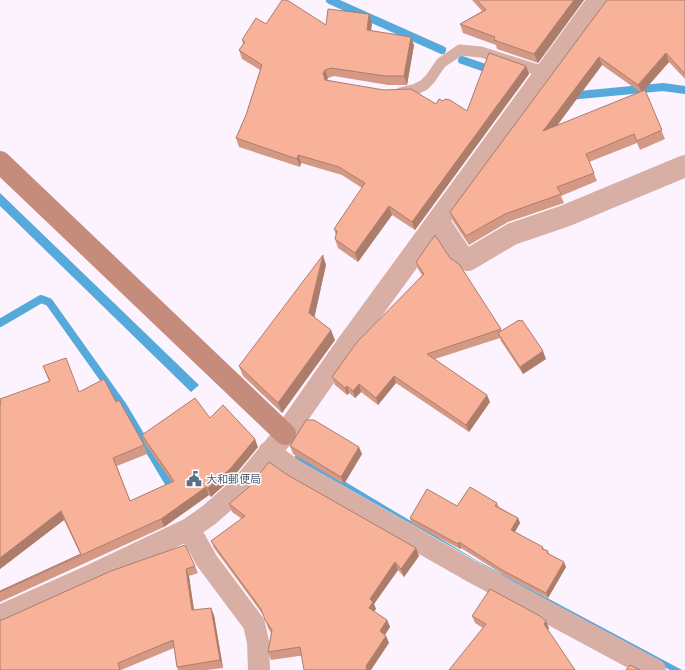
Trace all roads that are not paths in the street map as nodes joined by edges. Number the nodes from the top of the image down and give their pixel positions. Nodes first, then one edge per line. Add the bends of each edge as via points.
1 (599, 0) edge
2 (547, 73) junction
3 (387, 91) edge
4 (0, 162) edge
5 (685, 166) edge
6 (439, 222) junction
7 (285, 434) junction
8 (269, 452) junction
9 (189, 529) junction
10 (0, 616) edge
11 (259, 670) edge
12 (656, 670) edge

1 - 2 street
2 - 3 lane via 481,52 460,50 441,63 424,85 401,93
2 - 6 street
4 - 7 street
5 - 6 street via 565,216 512,234 468,260 463,258
6 - 7 street
7 - 8 street
8 - 9 street via 242,486 210,515
8 - 12 street via 295,471 464,567
9 - 10 street
9 - 11 street via 207,561 254,624 258,642

